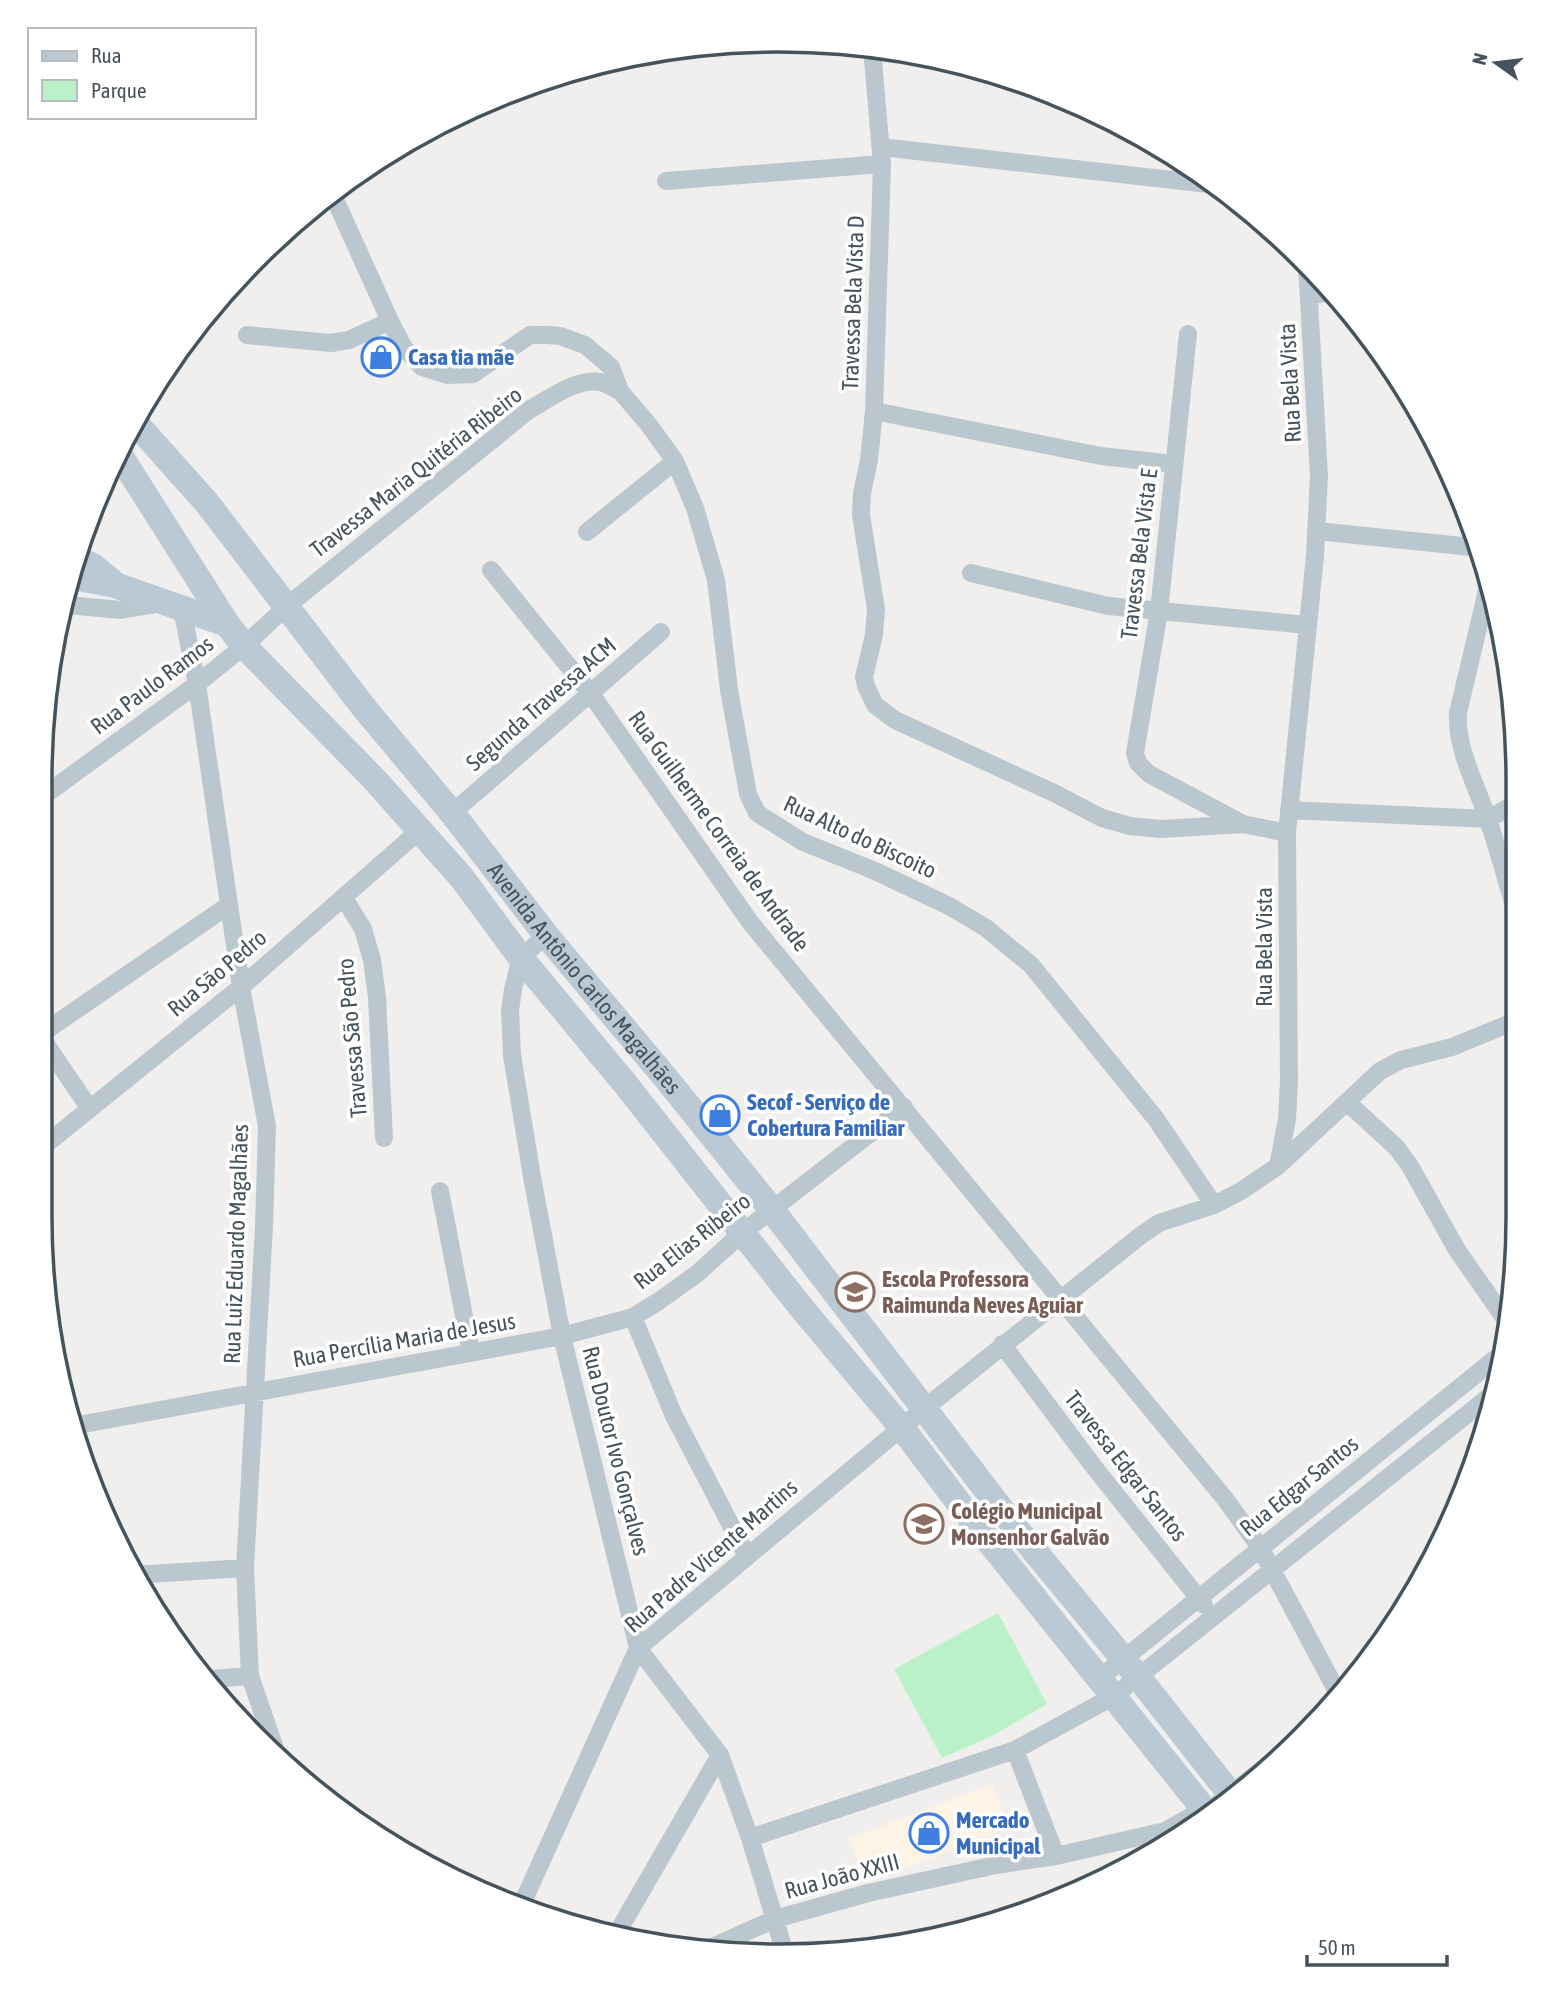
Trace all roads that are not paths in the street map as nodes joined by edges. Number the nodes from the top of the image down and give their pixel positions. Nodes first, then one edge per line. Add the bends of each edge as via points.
1 (873, 60) dead end
2 (881, 156) junction
3 (666, 181) dead end
4 (1194, 183) edge
5 (336, 204) edge
6 (1309, 281) edge
7 (1320, 294) edge
8 (1310, 295) junction
9 (390, 321) junction
10 (1188, 334) dead end
11 (247, 335) dead end
12 (620, 391) junction
13 (874, 411) junction
14 (140, 434) edge
15 (675, 461) junction
16 (125, 463) edge
17 (1174, 464) junction
18 (1317, 531) junction
19 (587, 532) dead end
20 (1468, 547) edge
21 (86, 563) edge
22 (491, 570) dead end
23 (971, 573) dead end
24 (81, 579) edge
25 (115, 585) junction
26 (1484, 601) edge
27 (74, 606) edge
28 (172, 606) junction
29 (287, 606) junction
30 (1158, 611) junction
31 (227, 625) junction
32 (1307, 625) junction
33 (661, 632) dead end
34 (244, 646) junction
35 (197, 684) junction
36 (591, 694) junction
37 (52, 790) edge
38 (1506, 809) edge
39 (1289, 810) junction
40 (452, 813) junction
41 (1488, 820) junction
42 (1243, 824) junction
43 (420, 830) junction
44 (1287, 833) junction
45 (1506, 880) edge
46 (344, 898) junction
47 (229, 905) junction
48 (546, 935) junction
49 (521, 958) junction
50 (241, 987) junction
51 (1506, 1025) edge
52 (52, 1028) edge
53 (52, 1052) edge
54 (1348, 1103) junction
55 (904, 1107) junction
56 (90, 1109) junction
57 (384, 1138) dead end
58 (52, 1139) edge
59 (1278, 1166) junction
60 (440, 1191) dead end
61 (1214, 1205) junction
62 (772, 1210) junction
63 (742, 1233) junction
64 (1061, 1298) junction
65 (1500, 1312) edge
66 (634, 1317) junction
67 (562, 1336) junction
68 (1002, 1344) junction
69 (471, 1352) junction
70 (1493, 1361) edge
71 (255, 1392) junction
72 (1483, 1401) edge
73 (925, 1408) junction
74 (83, 1424) edge
75 (902, 1428) junction
76 (1261, 1549) junction
77 (747, 1556) junction
78 (245, 1568) junction
79 (1271, 1569) junction
80 (146, 1574) edge
81 (1198, 1596) junction
82 (1213, 1616) junction
83 (638, 1648) junction
84 (1122, 1657) junction
85 (250, 1676) junction
86 (218, 1678) edge
87 (1139, 1678) junction
88 (1107, 1687) junction
89 (1334, 1687) edge
90 (271, 1738) edge
91 (1015, 1750) junction
92 (720, 1755) junction
93 (1228, 1789) edge
94 (1203, 1807) edge
95 (1181, 1823) edge
96 (750, 1838) junction
97 (1056, 1856) junction
98 (525, 1898) edge
99 (775, 1919) junction
100 (621, 1927) edge
101 (723, 1942) edge
102 (782, 1944) edge

1 - 2 street, Travessa Bela Vista D
2 - 3 street
2 - 4 street
2 - 13 street, Travessa Bela Vista D
5 - 9 street, Rua Alto do Biscoito
6 - 8 street, Rua Bela Vista
7 - 8 street
8 - 18 street, Rua Bela Vista via 1319,476
9 - 11 street via 331,343
9 - 12 street, Rua Alto do Biscoito via 422,368 447,375 473,374 530,335 570,338 611,367
10 - 17 street, Travessa Bela Vista E
12 - 15 street, Rua Alto do Biscoito
12 - 29 street, Travessa Maria Quitéria Ribeiro via 600,382 584,383 529,410
13 - 17 street, Travessa Bela Vista D via 1101,456
13 - 42 street via 861,514 876,609 865,666 866,686 875,705 895,720 1102,818 1161,829
14 - 29 main road, Avenida Antônio Carlos Magalhães via 207,503
15 - 19 street
15 - 61 street, Rua Alto do Biscoito via 695,508 716,580 729,690 748,794 757,813 803,842 949,906 986,928 1031,965 1156,1119
16 - 31 main road, Avenida Antônio Carlos Magalhães
17 - 30 street, Travessa Bela Vista E
18 - 20 street
18 - 32 street, Rua Bela Vista
21 - 25 main road
22 - 36 street, Rua Guilherme Correia de Andrade
23 - 30 street via 1108,606
24 - 25 main road
25 - 28 main road
26 - 41 street via 1457,726
27 - 28 street via 121,610
28 - 31 main road
28 - 35 street, Rua Luiz Eduardo Magalhães
29 - 34 street, Rua Paulo Ramos
29 - 40 main road, Avenida Antônio Carlos Magalhães
30 - 32 street
30 - 42 street, Travessa Bela Vista E via 1136,742 1138,763 1149,774
31 - 34 main road, Avenida Antônio Carlos Magalhães
32 - 39 street, Rua Bela Vista
33 - 36 street, Segunda Travessa ACM
34 - 35 street, Rua Paulo Ramos
34 - 43 main road, Avenida Antônio Carlos Magalhães
35 - 37 street, Rua Paulo Ramos
35 - 47 street, Rua Luiz Eduardo Magalhães
36 - 40 street, Segunda Travessa ACM
36 - 55 street, Rua Guilherme Correia de Andrade via 750,922
38 - 41 street
39 - 41 street
39 - 44 street, Rua Bela Vista
40 - 48 main road, Avenida Antônio Carlos Magalhães
41 - 45 street
42 - 44 street
43 - 46 street, Rua São Pedro
43 - 49 main road, Avenida Antônio Carlos Magalhães
44 - 59 street, Rua Bela Vista via 1289,1082
46 - 50 street, Rua São Pedro
46 - 57 street, Travessa São Pedro via 363,929 372,960
47 - 50 street, Rua Luiz Eduardo Magalhães
47 - 52 street
48 - 49 street
48 - 62 main road, Avenida Antônio Carlos Magalhães
49 - 63 main road, Avenida Antônio Carlos Magalhães
49 - 67 street, Rua Doutor Ivo Gonçalves via 510,1011 512,1055
50 - 56 street, Rua São Pedro
50 - 71 street, Rua Luiz Eduardo Magalhães via 267,1126
51 - 54 street via 1380,1070
53 - 56 street
54 - 59 street
54 - 65 street via 1397,1148 1457,1250
55 - 62 street, Rua Elias Ribeiro
55 - 64 street, Rua Guilherme Correia de Andrade
56 - 58 street, Rua São Pedro
59 - 61 street
60 - 69 street
61 - 64 street via 1159,1223
62 - 63 street, Rua Elias Ribeiro
62 - 73 main road, Avenida Antônio Carlos Magalhães
63 - 66 street, Rua Elias Ribeiro via 698,1273
63 - 75 main road, Avenida Antônio Carlos Magalhães
64 - 68 street
64 - 76 street, Rua Guilherme Correia de Andrade
66 - 67 street, Rua Elias Ribeiro
66 - 77 street via 674,1416
67 - 69 street, Rua Percília Maria de Jesus
67 - 83 street, Rua Doutor Ivo Gonçalves
68 - 73 street
68 - 81 street, Travessa Edgar Santos
69 - 71 street, Rua Percília Maria de Jesus
70 - 76 street, Rua Edgar Santos
71 - 74 street, Rua Percília Maria de Jesus
71 - 78 street, Rua Luiz Eduardo Magalhães
72 - 79 street, Rua Edgar Santos
73 - 75 street
73 - 84 main road, Avenida Antônio Carlos Magalhães
75 - 77 street, Rua Padre Vicente Martins
75 - 88 main road, Avenida Antônio Carlos Magalhães
76 - 79 street, Rua Guilherme Correia de Andrade
76 - 81 street, Rua Edgar Santos
77 - 83 street, Rua Padre Vicente Martins
78 - 80 street
78 - 85 street, Rua Luiz Eduardo Magalhães
79 - 82 street, Rua Edgar Santos
79 - 89 street, Rua Guilherme Correia de Andrade
81 - 82 street, Travessa Edgar Santos
81 - 84 street, Rua Edgar Santos
82 - 87 street, Rua Edgar Santos
83 - 92 street, Rua Doutor Ivo Gonçalves
83 - 98 street, Rua Padre Vicente Martins
84 - 87 main road, Avenida Antônio Carlos Magalhães
84 - 88 street, Rua Edgar Santos
85 - 86 street
85 - 90 street, Rua Luiz Eduardo Magalhães
87 - 88 street, Rua Edgar Santos
87 - 93 main road, Avenida Antônio Carlos Magalhães
88 - 91 street
88 - 94 main road, Avenida Antônio Carlos Magalhães
91 - 96 street
91 - 97 street
92 - 96 street, Rua Doutor Ivo Gonçalves
92 - 100 street
95 - 97 street, Rua João XXIII via 1165,1831
96 - 99 street, Rua Doutor Ivo Gonçalves
97 - 99 street, Rua João XXIII via 882,1890
99 - 101 street, Rua João XXIII
99 - 102 street, Rua Doutor Ivo Gonçalves

